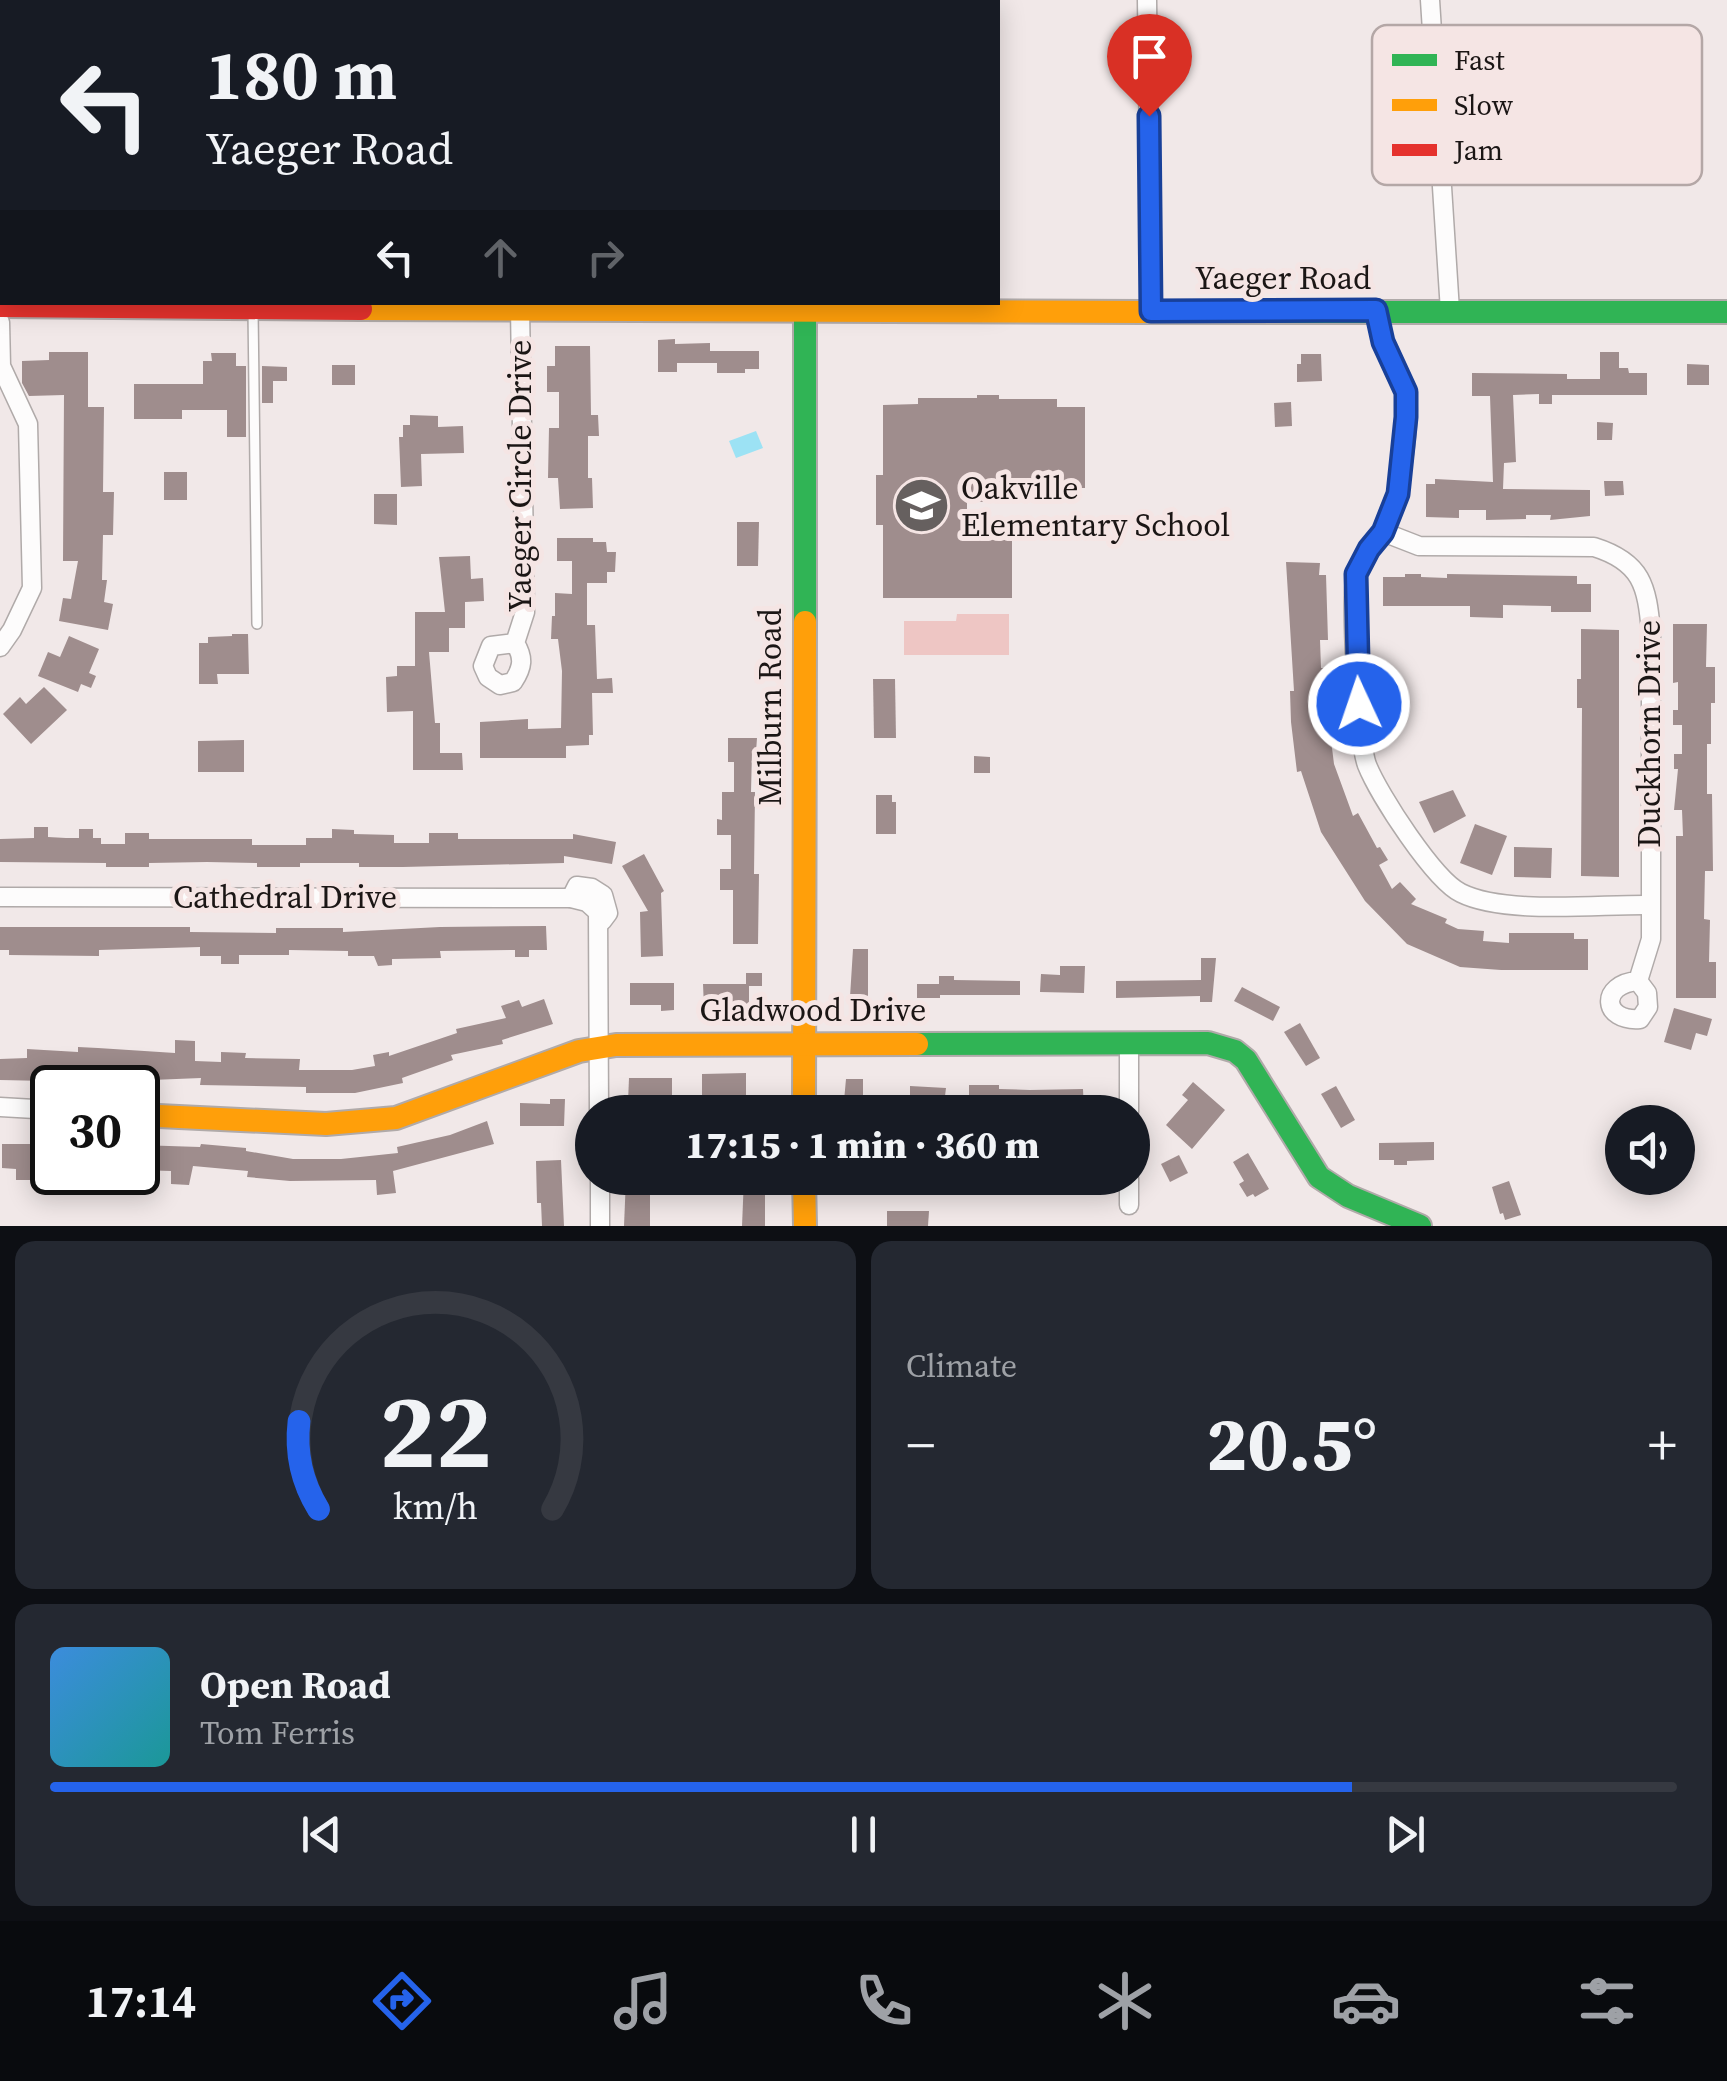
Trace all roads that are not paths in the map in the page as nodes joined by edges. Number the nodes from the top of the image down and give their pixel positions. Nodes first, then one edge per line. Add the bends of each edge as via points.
1 (1148, 0) edge
2 (1430, 0) edge
3 (1432, 25) edge
4 (1442, 185) edge
5 (340, 305) edge
6 (0, 306) edge
7 (252, 307) junction
8 (804, 307) edge
9 (520, 308) junction
10 (1376, 310) junction
11 (1450, 310) junction
12 (1151, 311) junction
13 (1727, 312) edge
14 (0, 322) edge
15 (1383, 532) junction
16 (257, 624) dead end
17 (514, 643) dead end
18 (0, 647) edge
19 (0, 897) edge
20 (1650, 905) junction
21 (1638, 980) dead end
22 (804, 1042) junction
23 (1129, 1044) junction
24 (599, 1047) junction
25 (599, 1095) edge
26 (804, 1095) edge
27 (1129, 1095) edge
28 (0, 1107) edge
29 (30, 1109) edge
30 (160, 1116) edge
31 (600, 1195) edge
32 (804, 1195) edge
33 (1129, 1195) edge
34 (1129, 1205) dead end
35 (600, 1226) edge
36 (805, 1226) edge
37 (1420, 1226) edge

1 - 12 street
2 - 3 street
4 - 11 street
5 - 7 street, Yaeger Road
5 - 9 street, Yaeger Road
6 - 7 street, Yaeger Road
7 - 16 lane
8 - 9 street, Yaeger Road
8 - 12 street, Yaeger Road
8 - 22 street, Milburn Road
9 - 17 street, Yaeger Circle Drive via 525,612
10 - 11 street, Yaeger Road
10 - 12 street, Yaeger Road
10 - 15 street via 1406,392 1398,494
11 - 13 street, Yaeger Road
14 - 18 street via 0,366 28,424 32,588
15 - 20 street via 1356,574 1361,738 1367,765 1421,853 1459,893 1492,903
15 - 20 street, Duckhorn Drive via 1419,546 1594,547 1635,570 1645,585 1651,632
19 - 24 street, Cathedral Drive via 588,902 598,912
20 - 21 street, Duckhorn Drive via 1652,939
22 - 23 street, Gladwood Drive
22 - 24 street, Gladwood Drive
22 - 26 street, Milburn Road
23 - 27 street
23 - 37 street, Gladwood Drive via 1208,1042 1235,1051 1319,1177
24 - 25 street, Cathedral Drive
24 - 30 street, Gladwood Drive via 396,1118 326,1124
28 - 29 street
31 - 35 street
32 - 36 street
33 - 34 street

